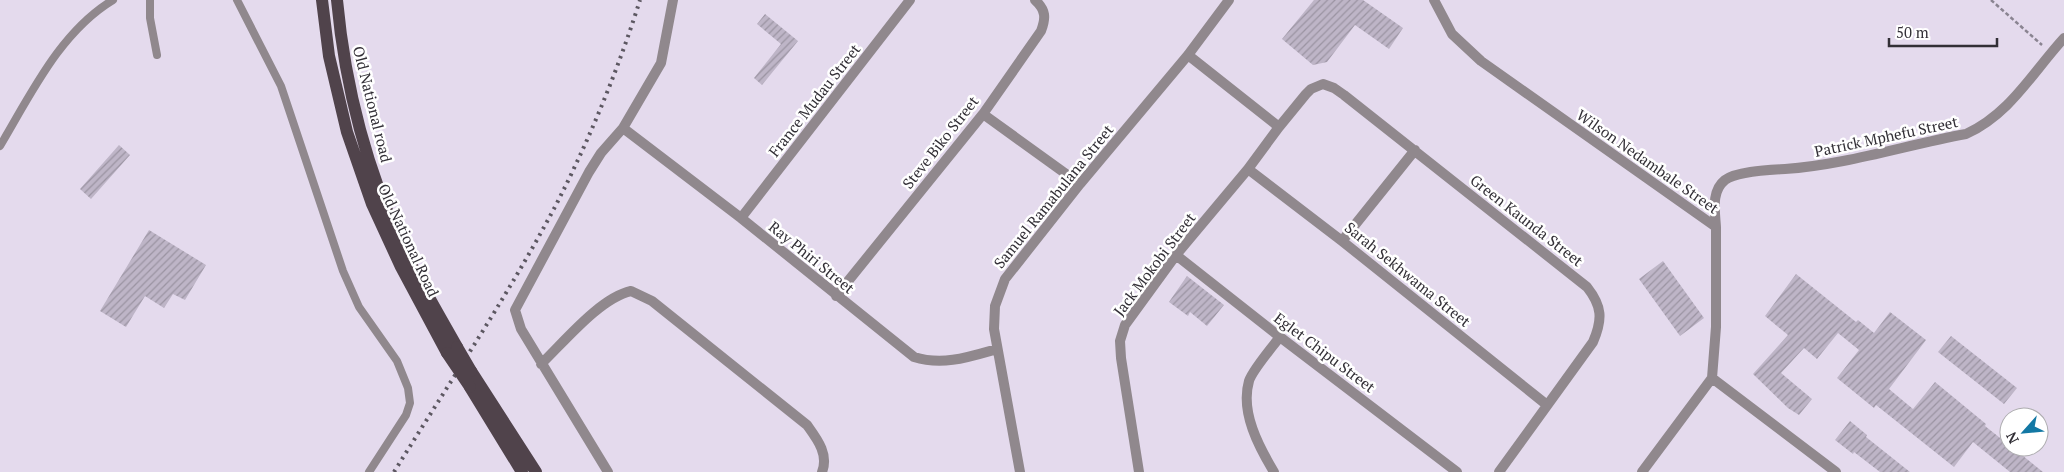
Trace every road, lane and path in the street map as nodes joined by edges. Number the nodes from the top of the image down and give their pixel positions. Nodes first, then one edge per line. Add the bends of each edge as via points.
1 (113, 0) edge
2 (150, 0) edge
3 (237, 0) edge
4 (322, 0) edge
5 (337, 0) edge
6 (673, 0) edge
7 (910, 0) edge
8 (1035, 0) edge
9 (1229, 0) edge
10 (1434, 0) edge
11 (1991, 0) edge
12 (2064, 38) edge
13 (2051, 52) junction
14 (157, 55) dead end
15 (1188, 55) junction
16 (983, 114) junction
17 (1278, 127) junction
18 (623, 128) junction
19 (0, 146) edge
20 (1415, 150) junction
21 (1248, 169) junction
22 (1080, 184) junction
23 (741, 218) junction
24 (1716, 227) junction
25 (1342, 241) junction
26 (1176, 255) junction
27 (836, 296) junction
28 (1280, 337) junction
29 (452, 350) junction
30 (997, 350) junction
31 (541, 364) junction
32 (1712, 378) junction
33 (1547, 405) junction
34 (370, 472) edge
35 (522, 472) edge
36 (536, 472) edge
37 (608, 472) edge
38 (822, 472) edge
39 (1020, 472) edge
40 (1139, 472) edge
41 (1274, 472) edge
42 (1457, 472) edge
43 (1499, 472) edge
44 (1642, 472) edge
45 (1836, 472) edge

1 - 19 lane via 69,38 41,77
2 - 14 lane
3 - 34 lane via 281,86 359,308 396,361 408,388 410,403 406,415
4 - 29 main road, Old National Road via 329,56 347,132 366,186 401,268
5 - 29 main road, Old National road via 348,84 364,143 383,200
6 - 18 street via 661,63
7 - 23 street, France Mudau Street
8 - 16 street, Steve Biko Street via 1045,15 1041,31
9 - 15 street, Samuel Ramabulana Street
10 - 24 street, Wilson Nedambale Street via 1452,34 1480,61
11 - 13 path
12 - 13 street, Patrick Mphefu Street
13 - 24 street, Patrick Mphefu Street via 2007,107 1966,134 1810,167 1740,174 1726,179 1718,186 1715,196
15 - 17 street
15 - 22 street, Samuel Ramabulana Street
16 - 22 street
16 - 27 street, Steve Biko Street
17 - 20 street, Green Kaunda Street via 1310,89 1323,84 1344,95
17 - 21 street, Jack Mokobi Street
18 - 23 street, Ray Phiri Street
18 - 31 street via 589,172 515,310 521,329
20 - 25 street
20 - 33 street, Green Kaunda Street via 1587,287 1596,299 1600,313 1593,342
21 - 25 street, Sarah Sekhwama Street
21 - 26 street, Jack Mokobi Street
22 - 30 street, Samuel Ramabulana Street via 1005,279 998,294 994,317
23 - 27 street, Ray Phiri Street
24 - 32 street, Wilson Nedambale Street via 1716,327
25 - 33 street, Sarah Sekhwama Street
26 - 28 street, Eglet Chipu Street
26 - 40 street, Jack Mokobi Street via 1126,325 1120,341
27 - 30 street, Ray Phiri Street via 914,357 944,362
28 - 41 street via 1249,380 1247,398 1249,417 1262,452
28 - 42 street, Eglet Chipu Street
29 - 35 main road, Old National Road, bridge via 470,387
29 - 36 main road, Old National Road, bridge via 471,370
30 - 39 street, Samuel Ramabulana Street
31 - 37 street
31 - 38 street via 604,304 631,291 652,301 807,425 821,444 825,464
32 - 44 street
32 - 45 street
33 - 43 street, Green Kaunda Street

